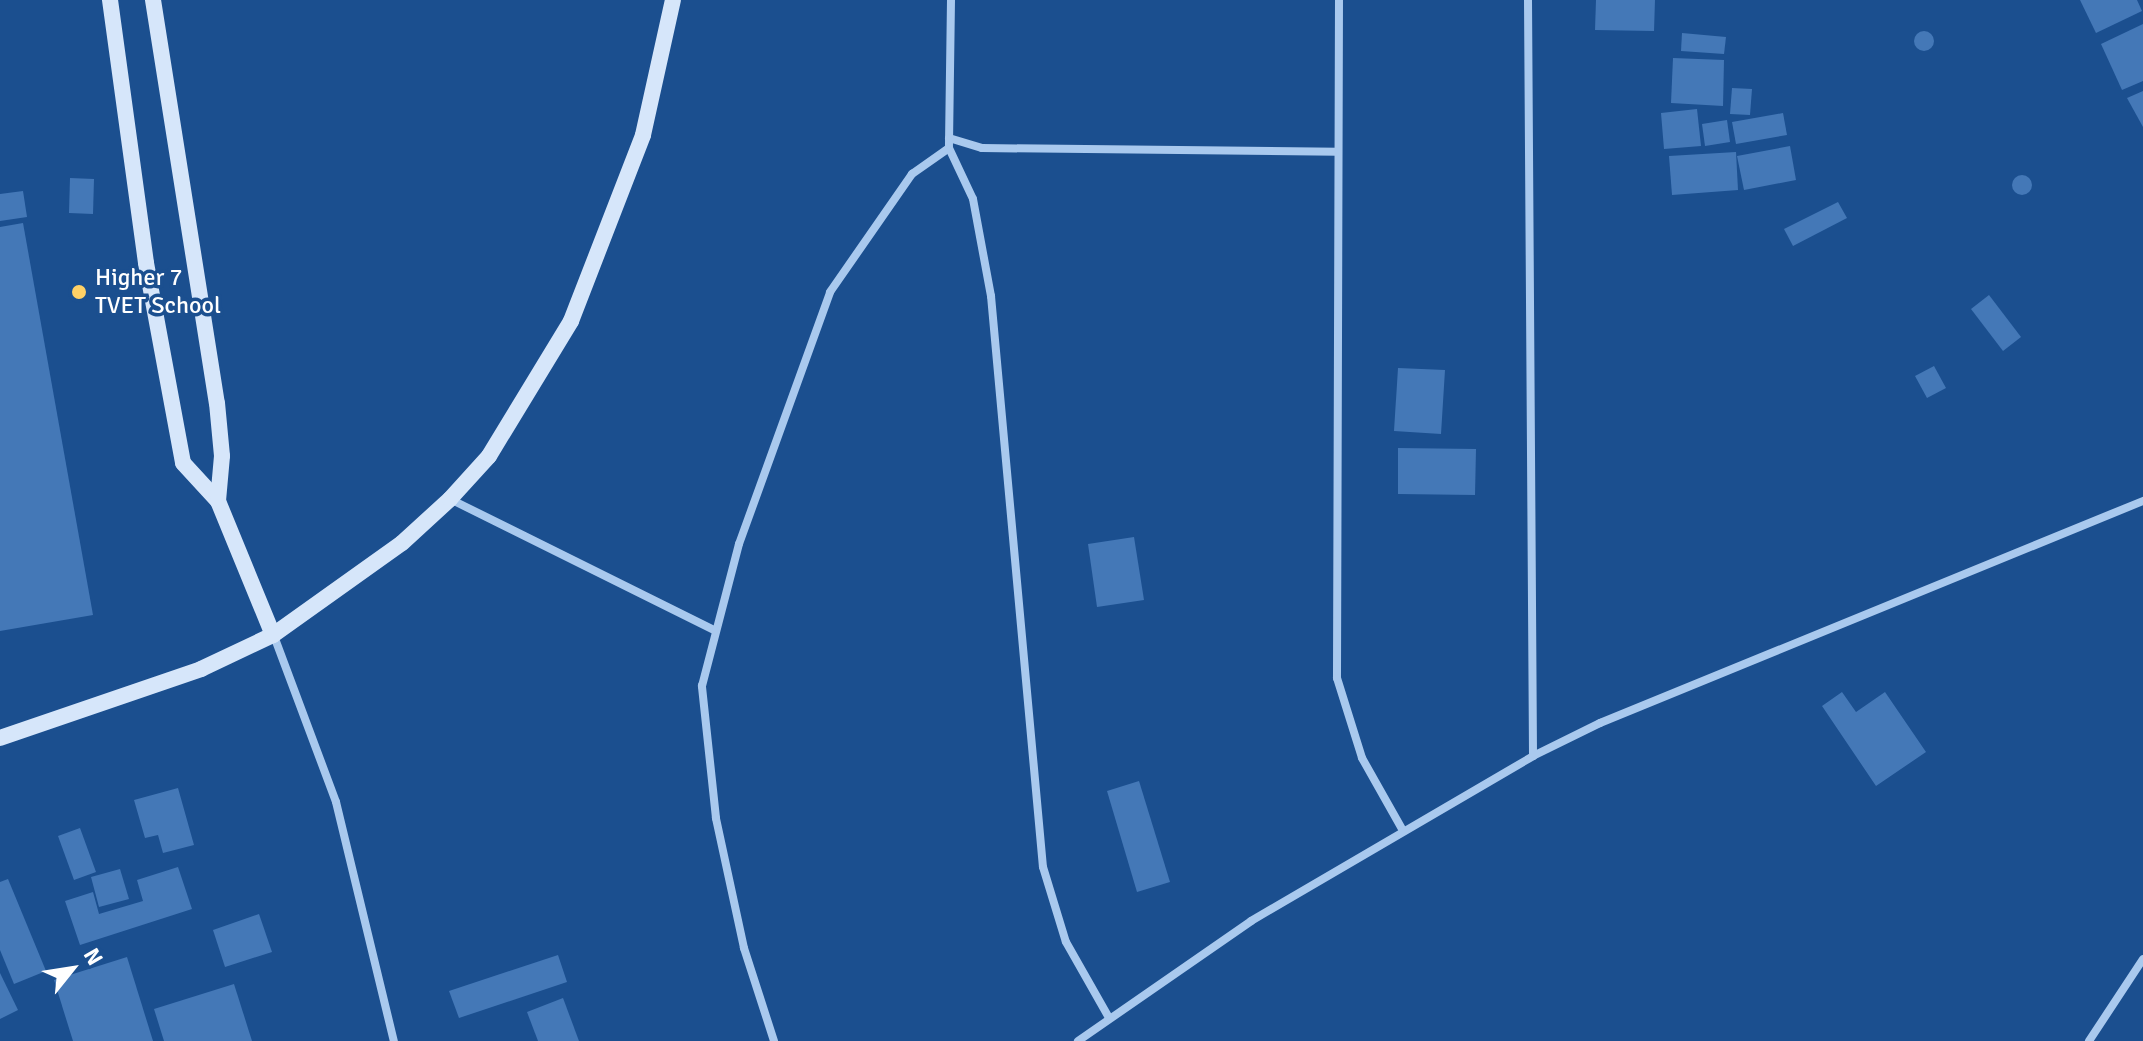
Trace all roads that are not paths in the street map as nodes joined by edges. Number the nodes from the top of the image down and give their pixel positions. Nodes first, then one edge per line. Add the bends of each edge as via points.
1 (110, 0) edge
2 (153, 0) edge
3 (673, 0) edge
4 (951, 0) edge
5 (1339, 0) edge
6 (1528, 0) edge
7 (949, 143) junction
8 (1338, 152) junction
9 (450, 499) junction
10 (218, 501) junction
11 (2143, 501) edge
12 (714, 630) junction
13 (273, 635) junction
14 (0, 738) edge
15 (1533, 756) junction
16 (1402, 829) junction
17 (2143, 959) edge
18 (1108, 1016) junction
19 (394, 1041) edge
20 (774, 1041) edge
21 (1078, 1041) edge
22 (2089, 1041) edge

1 - 10 main road via 170,404 183,463
2 - 10 main road via 217,403 222,456
3 - 9 main road via 643,135 571,321 489,456
4 - 7 street
5 - 8 street
6 - 15 street
7 - 8 street via 982,148
7 - 12 street via 912,174 830,292 739,544
7 - 18 street via 973,199 991,296 1043,867 1066,942
8 - 16 street via 1337,678 1362,758
9 - 12 street
9 - 13 main road via 402,543
10 - 13 main road
11 - 15 street via 1600,723
12 - 20 street via 702,686 708,759 744,948
13 - 14 main road via 201,669
13 - 19 street via 336,802
15 - 16 street
16 - 18 street
17 - 22 street
18 - 21 street

